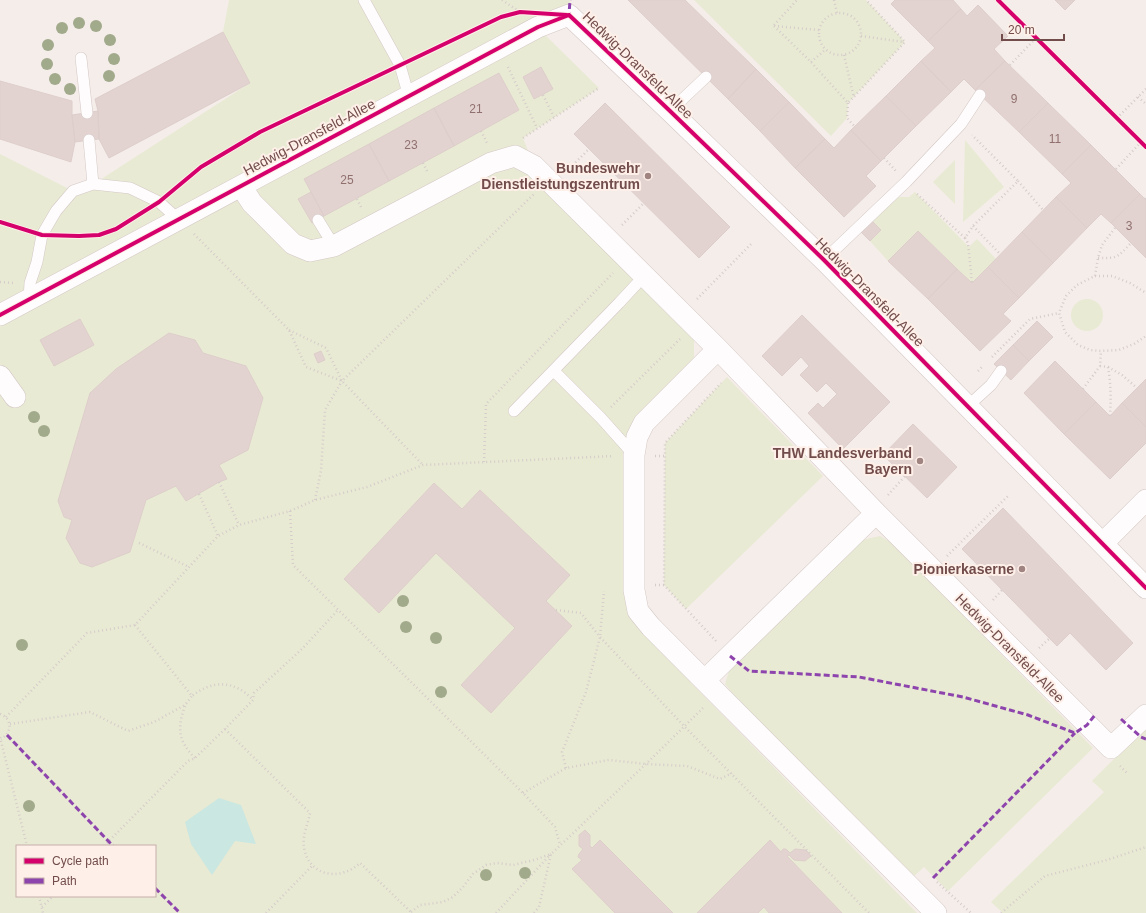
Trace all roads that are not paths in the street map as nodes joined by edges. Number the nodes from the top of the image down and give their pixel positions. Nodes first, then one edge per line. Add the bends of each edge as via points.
1 (364, 0) edge
2 (81, 58) dead end
3 (706, 77) dead end
4 (980, 95) dead end
5 (409, 97) junction
6 (670, 111) junction
7 (87, 113) dead end
8 (88, 140) dead end
9 (93, 184) junction
10 (241, 186) junction
11 (179, 220) junction
12 (318, 220) dead end
13 (334, 246) junction
14 (824, 260) junction
15 (644, 276) junction
16 (29, 299) junction
17 (0, 315) edge
18 (718, 349) junction
19 (554, 370) junction
20 (1001, 371) dead end
21 (0, 376) edge
22 (15, 397) dead end
23 (968, 406) junction
24 (514, 411) dead end
25 (634, 455) junction
26 (1146, 500) edge
27 (880, 506) junction
28 (1103, 543) junction
29 (1146, 588) edge
30 (711, 687) junction
31 (1146, 715) edge
32 (936, 913) edge

1 - 5 lane via 400,65
2 - 7 lane
3 - 6 lane
4 - 14 lane via 961,124 906,182
5 - 6 street, Hedwig-Dransfeld-Allee via 538,27 569,15
5 - 10 street, Hedwig-Dransfeld-Allee
6 - 14 street, Hedwig-Dransfeld-Allee
8 - 9 lane
9 - 11 lane via 130,188 159,202
9 - 16 lane via 73,191 56,211 42,235 30,283
10 - 11 street, Hedwig-Dransfeld-Allee
10 - 13 street, Hedwig-Dransfeld-Allee via 252,203 294,244 310,251
11 - 16 street, Hedwig-Dransfeld-Allee
12 - 13 lane
13 - 15 street, Hedwig-Dransfeld-Allee via 491,163 515,156 555,178
14 - 23 street, Hedwig-Dransfeld-Allee
15 - 18 street, Hedwig-Dransfeld-Allee
15 - 19 lane
16 - 17 street, Hedwig-Dransfeld-Allee
18 - 25 street via 644,423 637,437
18 - 27 street, Hedwig-Dransfeld-Allee
19 - 24 lane
19 - 25 lane
20 - 23 lane via 991,385
21 - 22 street
23 - 28 street, Hedwig-Dransfeld-Allee
25 - 30 street via 634,590 638,611
26 - 28 street
27 - 30 street via 730,656
27 - 31 street, Hedwig-Dransfeld-Allee via 1111,748
28 - 29 street, Hedwig-Dransfeld-Allee
30 - 32 street

